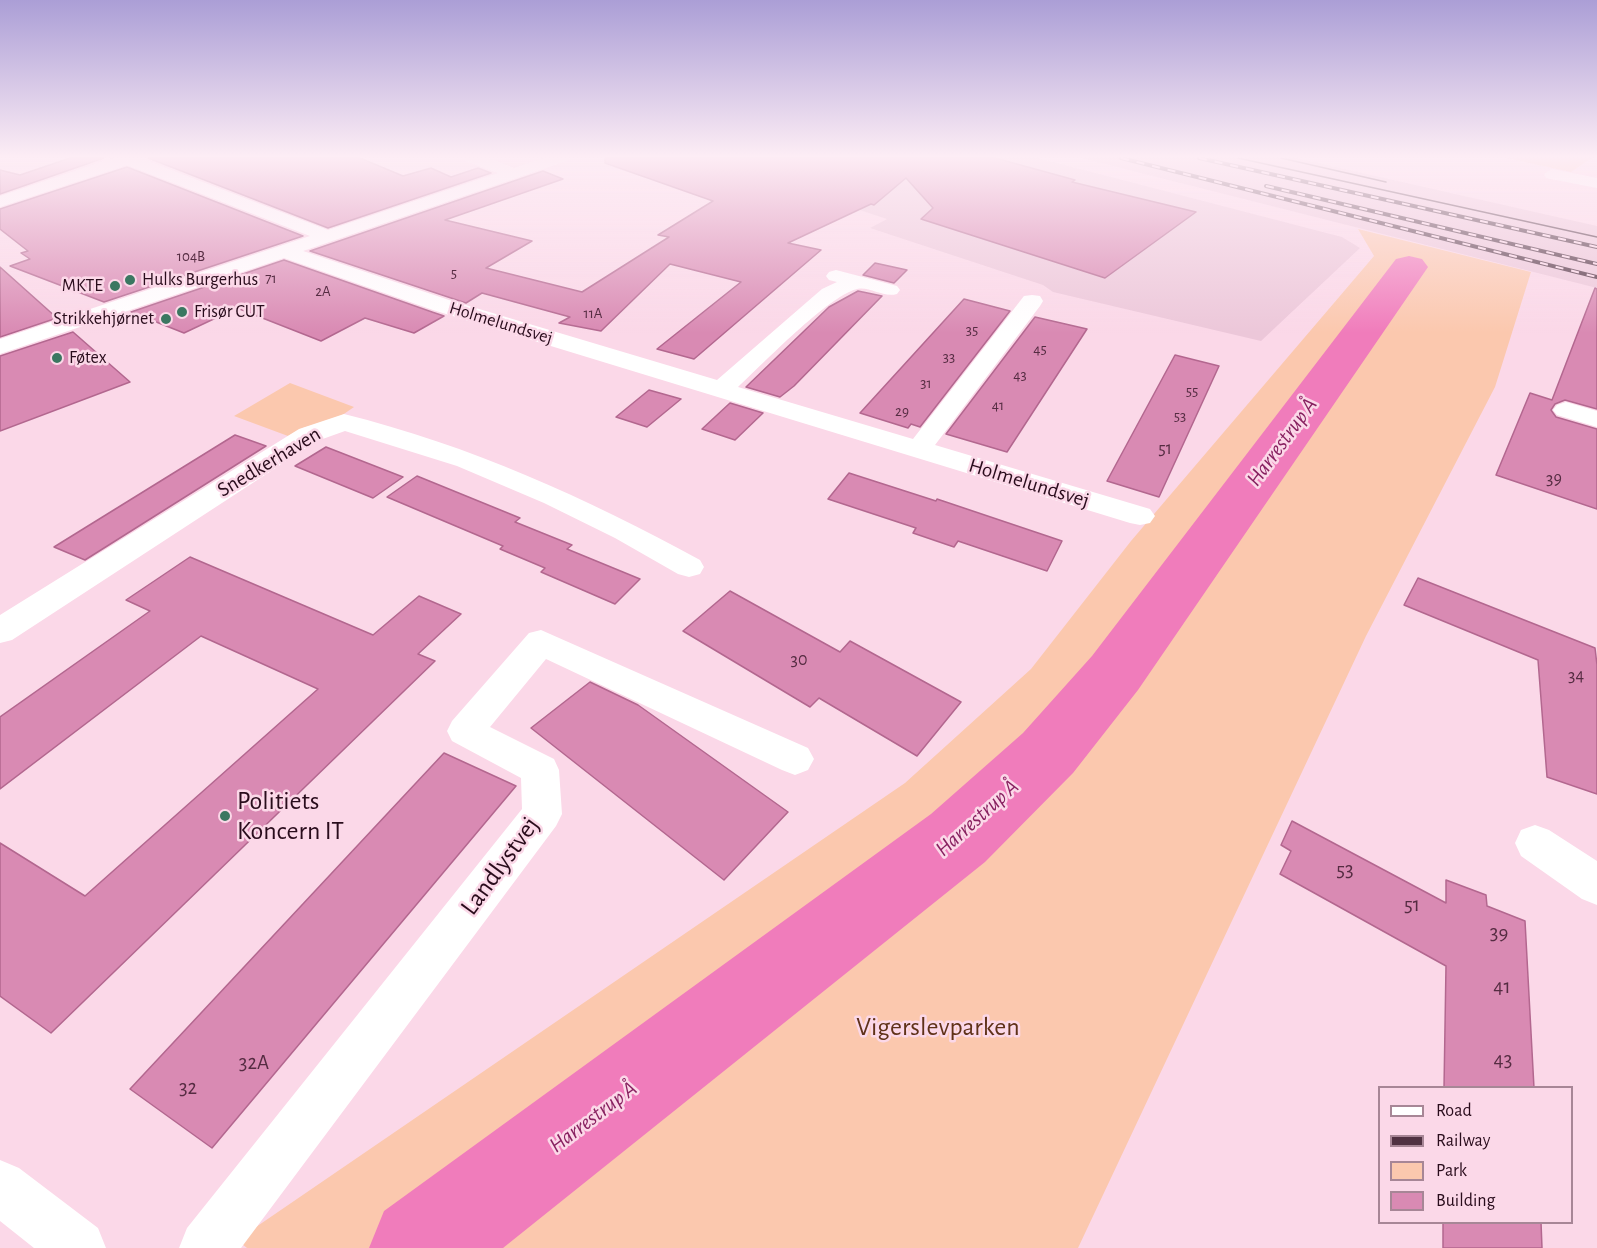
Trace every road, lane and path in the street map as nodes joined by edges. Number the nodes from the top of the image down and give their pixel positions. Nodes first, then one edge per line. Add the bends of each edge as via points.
1 (275, 216) edge
2 (386, 216) edge
3 (326, 236) junction
4 (284, 251) junction
5 (823, 273) dead end
6 (856, 282) junction
7 (890, 290) dead end
8 (1032, 301) dead end
9 (0, 347) edge
10 (720, 390) junction
11 (1566, 410) dead end
12 (1597, 419) edge
13 (919, 449) junction
14 (1140, 516) dead end
15 (690, 567) dead end
16 (0, 631) edge
17 (795, 759) dead end
18 (1535, 843) dead end
19 (1597, 885) edge
20 (0, 1187) edge
21 (78, 1248) edge
22 (207, 1248) edge

1 - 3 street
2 - 3 street
3 - 4 street
4 - 9 street
4 - 10 street, Holmelundsvej via 441,305
5 - 6 street
6 - 7 street
6 - 10 street via 829,293
8 - 13 street
10 - 13 street, Holmelundsvej
11 - 12 street
13 - 14 street, Holmelundsvej
15 - 16 street, Snedkerhaven via 625,531 500,474 345,423 308,435
17 - 22 street, Landlystvej via 541,642 465,731 540,771 542,814
18 - 19 street
20 - 21 street

